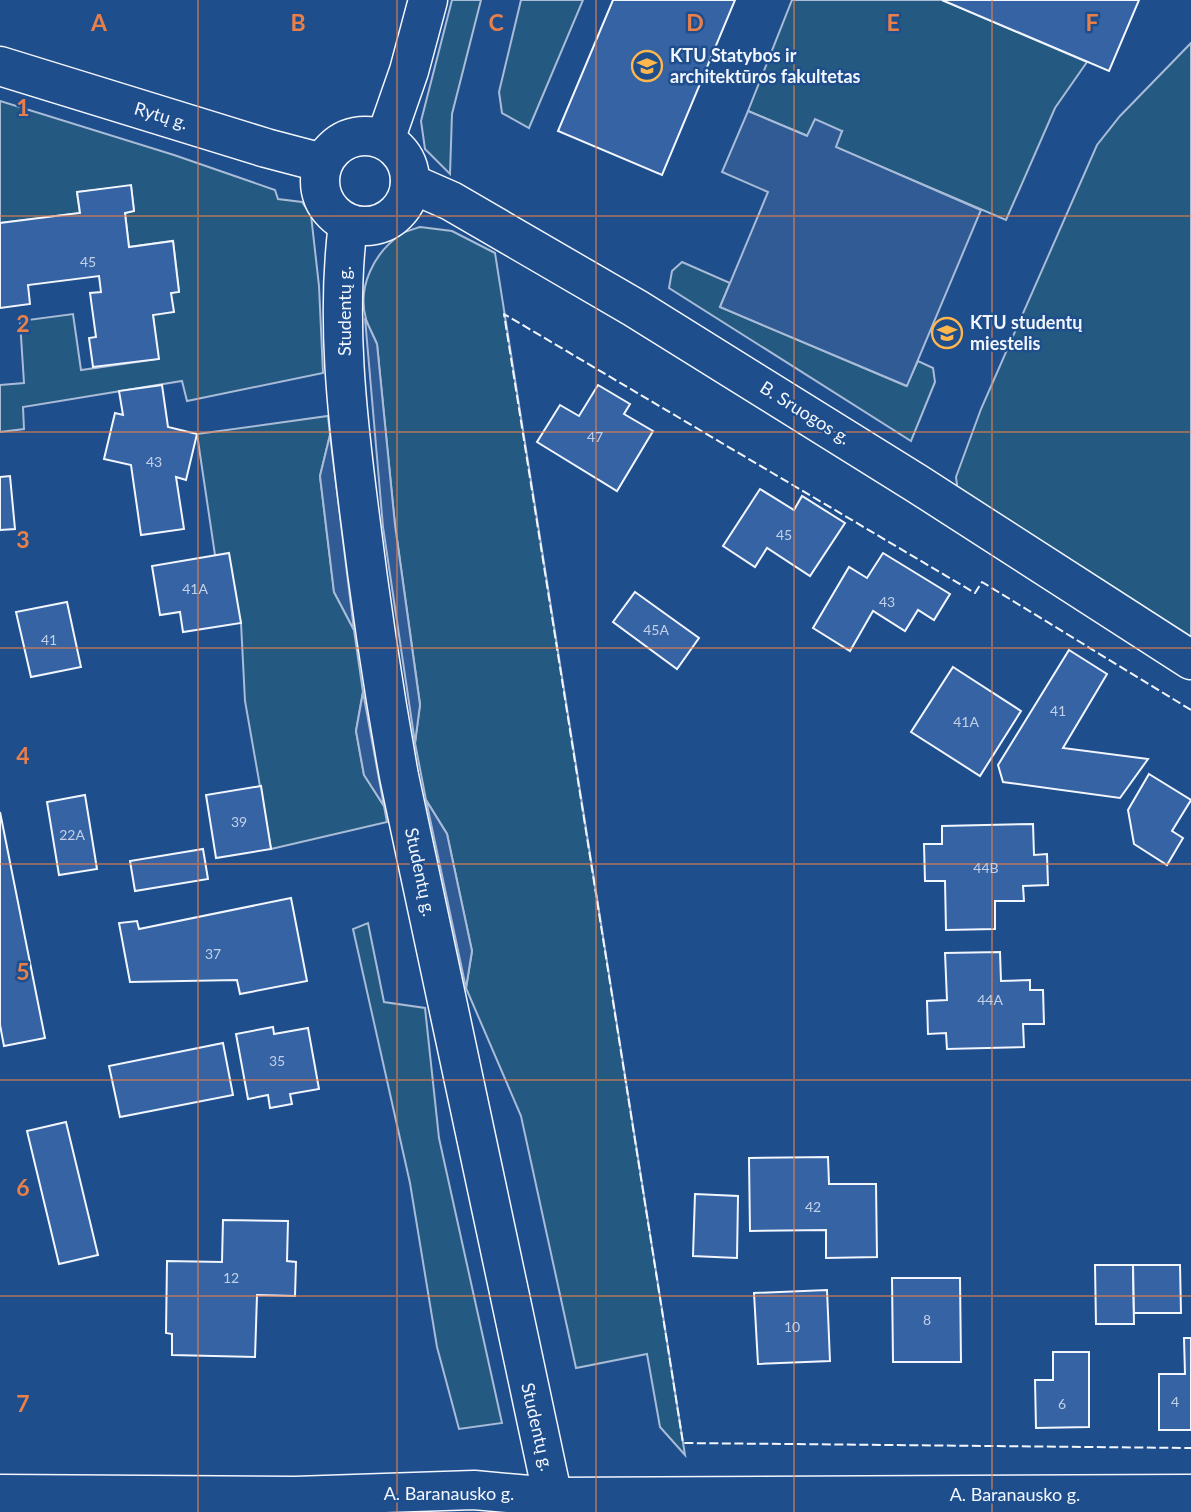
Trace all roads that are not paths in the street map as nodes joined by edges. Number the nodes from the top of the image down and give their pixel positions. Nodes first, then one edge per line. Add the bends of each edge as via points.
1 (428, 0) edge
2 (0, 66) edge
3 (385, 141) junction
4 (323, 163) junction
5 (410, 183) junction
6 (348, 224) junction
7 (1191, 660) edge
8 (0, 1494) edge
9 (1191, 1494) edge
10 (554, 1504) edge

1 - 3 street
2 - 4 street, Rytų g.
3 - 4 street via 349,138
3 - 5 street via 404,158
4 - 6 street via 323,198
5 - 6 street via 404,204 389,219 376,225
5 - 7 street, B. Sruogos g. via 451,201 635,308
6 - 10 street, Studentų g. via 343,304 351,444 378,661
8 - 10 street, A. Baranausko g. via 295,1496 474,1490
9 - 10 street, A. Baranausko g.

